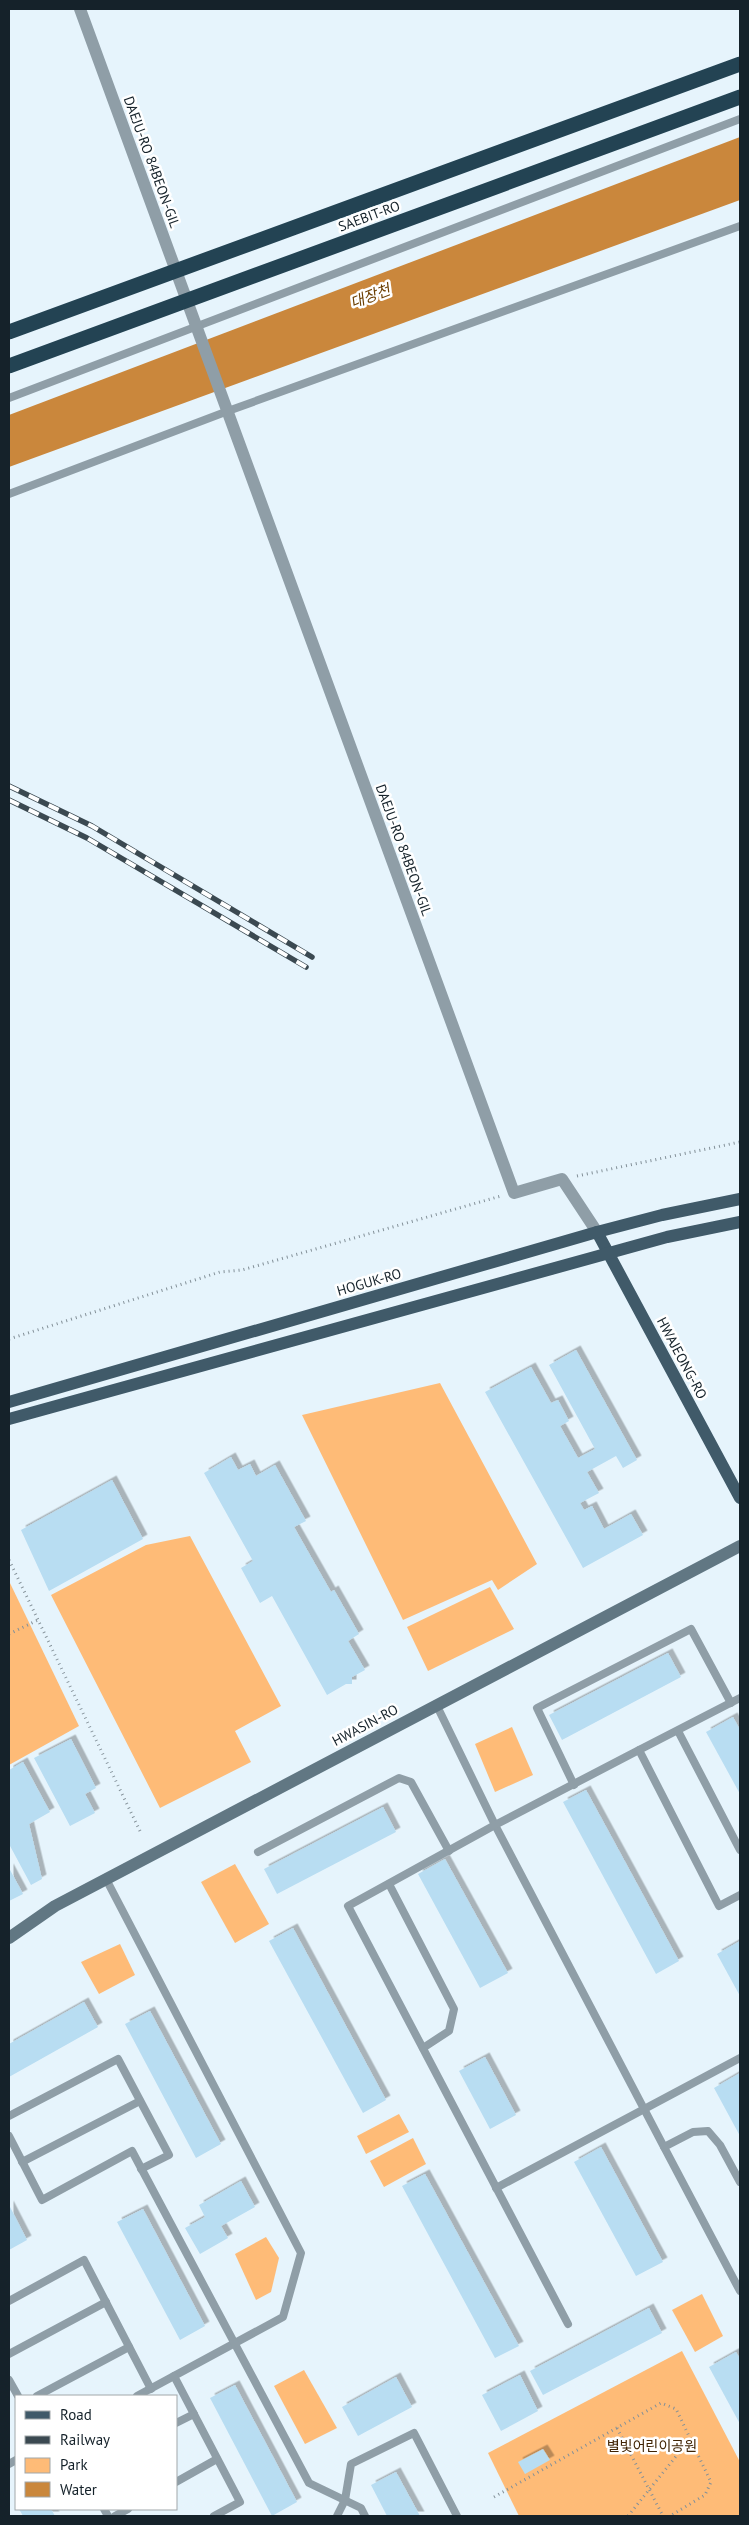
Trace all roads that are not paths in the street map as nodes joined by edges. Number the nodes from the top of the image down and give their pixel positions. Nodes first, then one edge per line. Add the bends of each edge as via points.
1 (80, 9) edge
2 (740, 64) edge
3 (740, 97) edge
4 (740, 119) edge
5 (740, 226) edge
6 (196, 325) junction
7 (9, 332) edge
8 (9, 366) edge
9 (9, 398) edge
10 (228, 411) junction
11 (9, 494) edge
12 (740, 1199) edge
13 (740, 1222) edge
14 (597, 1232) junction
15 (609, 1254) junction
16 (9, 1402) edge
17 (9, 1419) edge
18 (740, 1498) edge
19 (740, 1546) edge
20 (740, 1698) edge
21 (731, 1703) junction
22 (436, 1704) junction
23 (678, 1731) junction
24 (639, 1750) junction
25 (574, 1785) junction
26 (495, 1825) junction
27 (740, 1850) edge
28 (449, 1851) junction
29 (258, 1852) dead end
30 (106, 1879) junction
31 (389, 1884) junction
32 (740, 1895) edge
33 (9, 1938) edge
34 (423, 2048) junction
35 (740, 2058) edge
36 (140, 2101) junction
37 (643, 2110) junction
38 (9, 2116) edge
39 (9, 2136) edge
40 (664, 2147) junction
41 (22, 2162) junction
42 (141, 2169) junction
43 (740, 2182) edge
44 (496, 2188) junction
45 (740, 2291) edge
46 (9, 2301) edge
47 (106, 2302) junction
48 (568, 2324) dead end
49 (233, 2344) junction
50 (129, 2348) junction
51 (9, 2354) edge
52 (174, 2376) junction
53 (9, 2380) edge
54 (151, 2389) junction
55 (17, 2395) edge
56 (39, 2395) edge
57 (139, 2395) edge
58 (194, 2414) junction
59 (178, 2422) edge
60 (217, 2459) junction
61 (178, 2481) edge
62 (345, 2500) junction
63 (126, 2510) edge
64 (115, 2516) edge
65 (214, 2516) edge
66 (337, 2516) edge
67 (365, 2516) edge
68 (457, 2516) edge

1 - 6 street, DAEJU-RO 84BEON-GIL
2 - 7 highway, SAEBIT-RO, bridge
3 - 8 highway, SAEBIT-RO, bridge
4 - 6 lane
5 - 10 lane
6 - 9 lane
6 - 10 street, DAEJU-RO 84BEON-GIL
10 - 11 lane
10 - 14 street, DAEJU-RO 84BEON-GIL via 514,1192 562,1179
12 - 14 main road, HOGUK-RO
13 - 15 main road via 667,1237
14 - 15 main road, HWAJEONG-RO
14 - 16 main road, HOGUK-RO
15 - 17 main road
15 - 18 main road, HWAJEONG-RO
19 - 22 main road, HWASIN-RO
20 - 21 lane
21 - 23 lane
21 - 25 lane via 690,1629 537,1708
22 - 26 lane
22 - 30 main road, HWASIN-RO
23 - 24 lane
23 - 27 lane
24 - 25 lane
24 - 32 lane via 719,1906
25 - 26 lane
26 - 28 lane
26 - 37 lane
28 - 29 lane via 411,1782 399,1778
28 - 31 lane
30 - 33 main road, HWASIN-RO via 55,1906
30 - 49 lane via 301,2253 283,2317
31 - 34 lane via 454,2009 449,2031
31 - 34 lane via 348,1906
34 - 44 lane
35 - 37 lane
36 - 38 lane via 118,2059
36 - 41 lane
36 - 42 lane via 169,2155
37 - 40 lane
37 - 44 lane
39 - 41 lane
40 - 43 lane via 694,2132 708,2131 720,2145
40 - 45 lane
41 - 42 lane via 42,2200 132,2151
42 - 49 lane
44 - 48 lane
46 - 47 lane via 84,2260
47 - 50 lane
47 - 51 lane
49 - 52 lane
49 - 62 lane via 309,2483
50 - 54 lane
50 - 56 lane
52 - 54 lane
52 - 58 lane
53 - 55 lane
54 - 57 lane
58 - 59 lane
58 - 60 lane
60 - 61 lane
60 - 65 lane via 240,2502
62 - 66 lane
62 - 67 lane via 361,2508
62 - 68 lane via 351,2464 414,2434
63 - 64 lane

